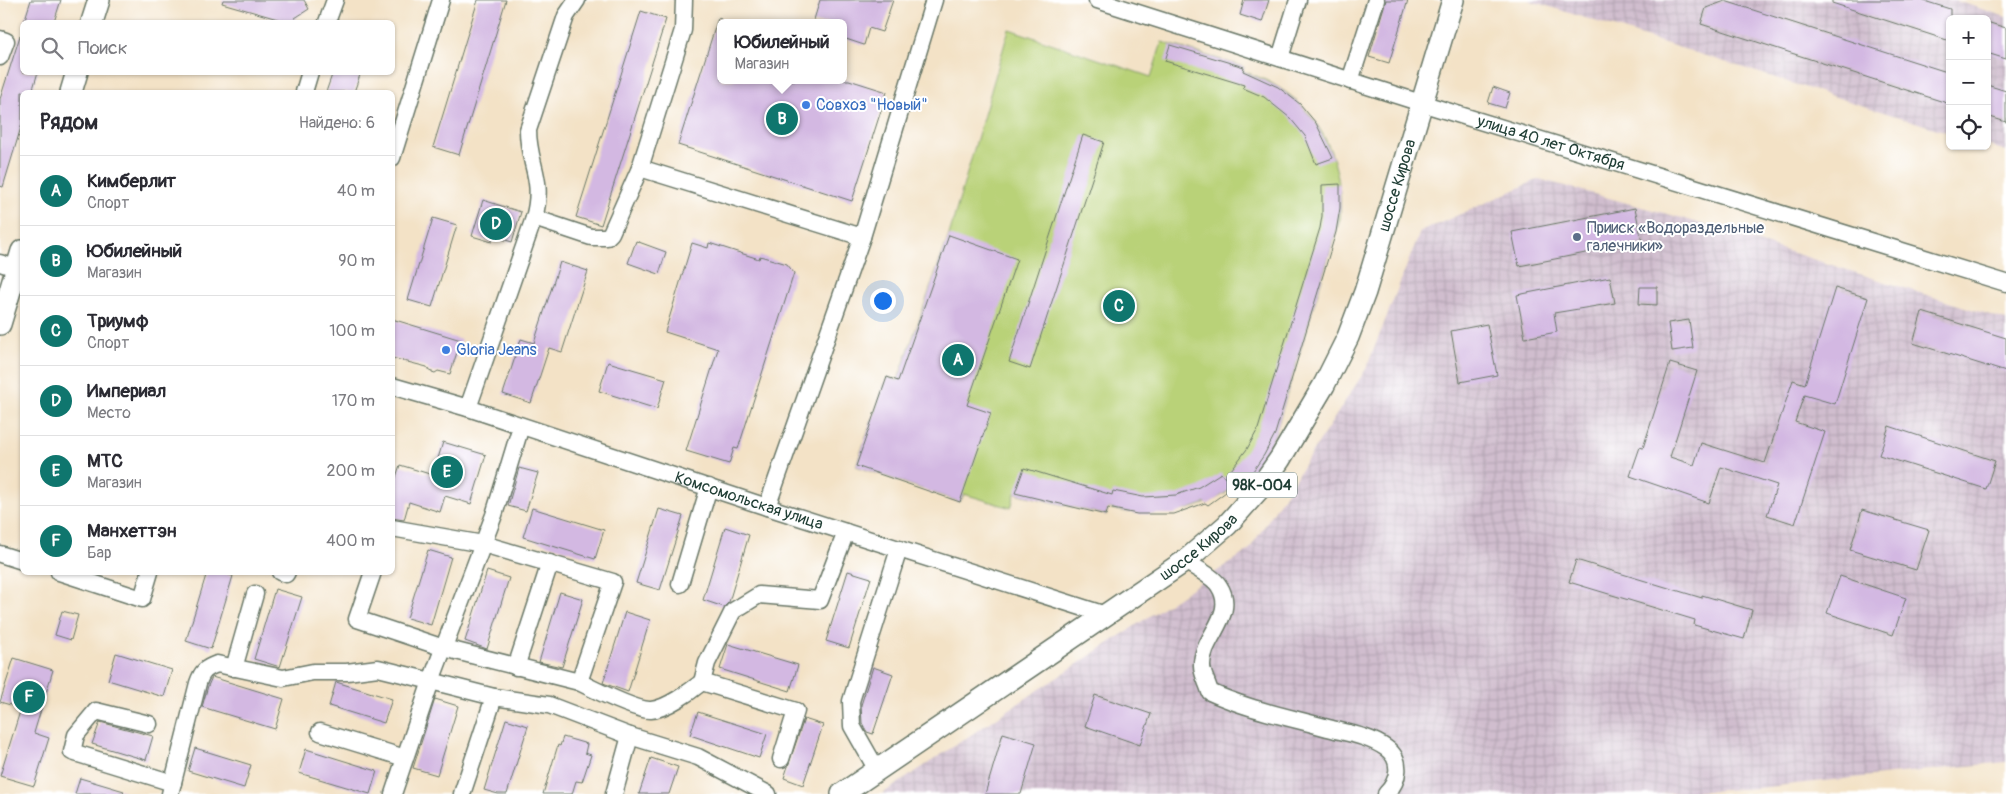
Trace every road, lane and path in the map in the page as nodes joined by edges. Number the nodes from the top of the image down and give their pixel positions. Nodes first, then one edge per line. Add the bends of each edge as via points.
1 (99, 0) edge
2 (334, 0) edge
3 (440, 0) edge
4 (577, 0) edge
5 (684, 0) edge
6 (934, 0) edge
7 (1098, 0) edge
8 (1298, 0) edge
9 (1376, 0) edge
10 (1453, 0) edge
11 (1142, 7) edge
12 (93, 20) edge
13 (328, 20) edge
14 (0, 39) edge
15 (0, 57) edge
16 (1280, 58) junction
17 (76, 75) edge
18 (309, 75) edge
19 (1350, 81) junction
20 (72, 90) edge
21 (305, 90) edge
22 (1421, 103) junction
23 (395, 148) edge
24 (640, 168) junction
25 (534, 218) junction
26 (862, 237) junction
27 (16, 263) edge
28 (2006, 283) edge
29 (0, 324) edge
30 (395, 387) edge
31 (468, 408) junction
32 (521, 426) junction
33 (708, 487) junction
34 (767, 507) junction
35 (395, 529) edge
36 (846, 532) junction
37 (483, 544) junction
38 (899, 548) junction
39 (0, 554) edge
40 (20, 560) edge
41 (1185, 561) junction
42 (550, 563) junction
43 (68, 575) edge
44 (149, 575) edge
45 (372, 575) edge
46 (680, 584) dead end
47 (255, 594) dead end
48 (1106, 615) junction
49 (444, 648) junction
50 (516, 667) junction
51 (234, 668) junction
52 (431, 682) junction
53 (579, 682) junction
54 (702, 682) junction
55 (494, 697) junction
56 (149, 724) dead end
57 (320, 732) dead end
58 (630, 736) junction
59 (405, 758) junction
60 (781, 759) dead end
61 (877, 770) junction
62 (171, 788) edge
63 (393, 794) edge
64 (462, 794) edge
65 (614, 794) edge
66 (768, 794) edge
67 (842, 794) edge
68 (1386, 794) edge

1 - 12 main road
2 - 13 street
3 - 23 street
4 - 25 street via 566,16 528,130 539,181
5 - 24 street via 683,30
6 - 26 street
7 - 11 street, улица 40 лет Октября
8 - 16 street
9 - 19 street
10 - 22 main road, шоссе Кирова / 98К-004
11 - 16 street, улица 40 лет Октября
14 - 15 street via 6,40
16 - 19 street, улица 40 лет Октября
17 - 20 main road
18 - 21 street
19 - 22 street, улица 40 лет Октября
22 - 28 street, улица 40 лет Октября
22 - 41 main road, шоссе Кирова / 98К-004 via 1366,292 1337,360 1259,489 1227,525
24 - 25 street via 606,237 591,237
24 - 26 street
25 - 31 street
26 - 34 street
27 - 29 main road
30 - 31 street, Комсомольская улица
31 - 32 street, Комсомольская улица
32 - 33 street, Комсомольская улица
32 - 37 street
33 - 34 street, Комсомольская улица
33 - 46 street
34 - 36 street, Комсомольская улица
35 - 37 street
36 - 38 street, Комсомольская улица
36 - 54 street via 820,600 759,595 733,611 707,664
37 - 42 street
37 - 49 street
38 - 48 street, Комсомольская улица
38 - 61 street via 851,701 852,726
39 - 40 street
41 - 48 main road, шоссе Кирова / 98К-004
41 - 68 street via 1219,585 1226,604 1206,646 1202,666 1210,692 1233,702 1364,737 1387,748 1396,760 1398,773
42 - 50 street
42 - 53 street via 613,582
43 - 44 street via 142,599
45 - 49 street via 357,619
47 - 51 street
48 - 61 main road, шоссе Кирова / 98К-004
49 - 50 street
49 - 52 street
50 - 53 street
51 - 52 street via 284,678 313,672 378,668
51 - 62 street via 217,664 201,672
52 - 55 street
52 - 59 street
53 - 54 street via 622,702 651,710 684,696
54 - 60 street via 796,711
55 - 58 street via 548,705
55 - 64 street
56 - 62 street via 96,711 76,735 72,752
57 - 59 street
58 - 65 street
58 - 66 street via 698,757
59 - 63 street
61 - 67 main road, шоссе Кирова / 98К-004

